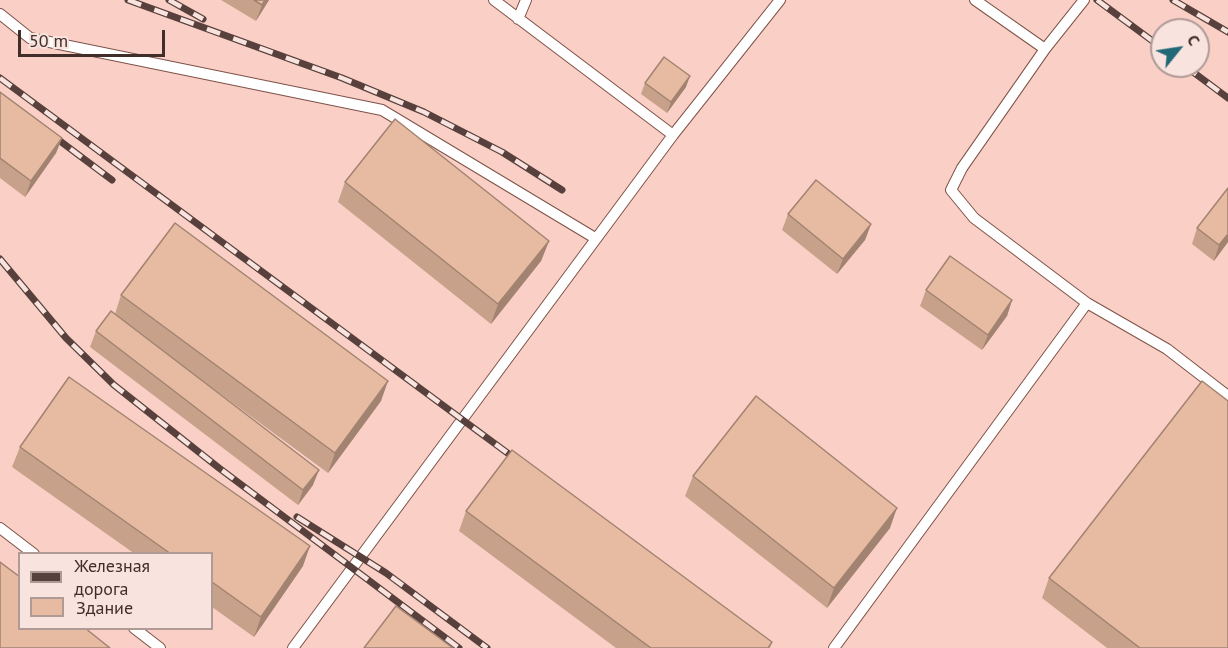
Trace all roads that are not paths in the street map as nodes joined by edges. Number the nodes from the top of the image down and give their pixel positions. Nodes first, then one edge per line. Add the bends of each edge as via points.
1 (494, 0) edge
2 (526, 0) edge
3 (780, 0) edge
4 (975, 0) edge
5 (1084, 0) edge
6 (0, 14) edge
7 (518, 18) junction
8 (1045, 49) junction
9 (673, 135) junction
10 (595, 238) junction
11 (1087, 303) junction
12 (1228, 396) edge
13 (0, 528) edge
14 (31, 552) edge
15 (137, 630) edge
16 (160, 648) edge
17 (293, 648) edge
18 (834, 648) edge

1 - 7 lane
2 - 7 lane
3 - 9 lane
4 - 8 lane
5 - 8 lane
6 - 10 lane via 30,38 382,110
7 - 9 lane
8 - 11 lane via 962,168 951,190 974,218
9 - 10 lane
10 - 17 lane
11 - 12 lane via 1167,349
11 - 18 lane
13 - 14 lane
15 - 16 lane

